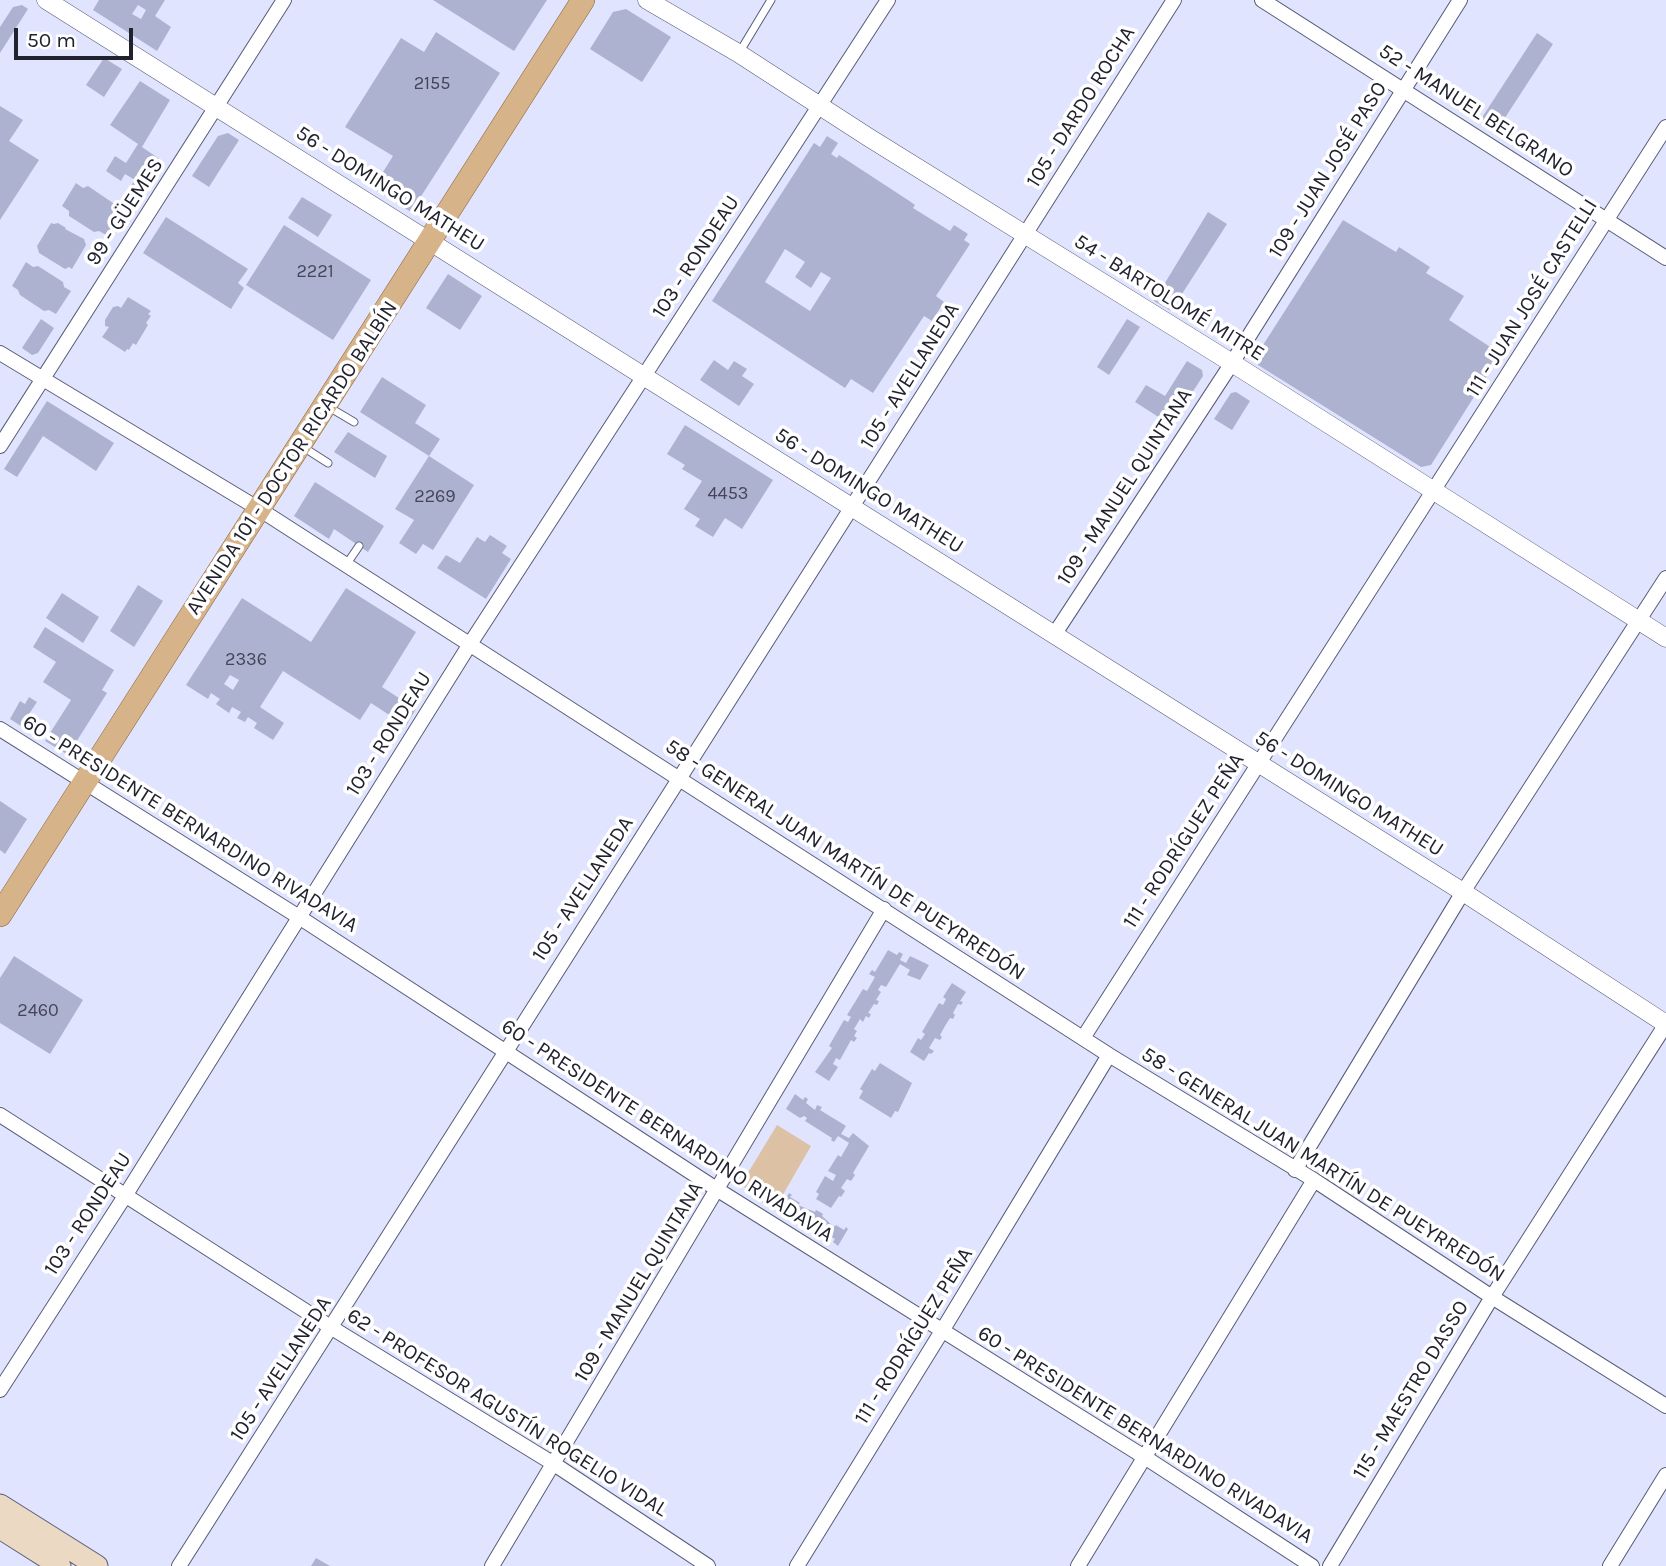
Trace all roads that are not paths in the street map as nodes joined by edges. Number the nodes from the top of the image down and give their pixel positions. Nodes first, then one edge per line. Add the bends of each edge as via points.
1 (46, 0) edge
2 (284, 0) edge
3 (583, 0) edge
4 (647, 0) edge
5 (771, 0) edge
6 (888, 0) edge
7 (1174, 0) edge
8 (1262, 0) edge
9 (1460, 0) edge
10 (738, 54) junction
11 (1404, 89) junction
12 (819, 104) junction
13 (217, 106) junction
14 (1666, 127) edge
15 (1606, 220) junction
16 (1024, 236) junction
17 (430, 242) junction
18 (1666, 258) edge
19 (0, 353) edge
20 (1232, 363) junction
21 (645, 375) junction
22 (42, 380) junction
23 (325, 405) junction
24 (354, 422) dead end
25 (300, 445) junction
26 (0, 446) edge
27 (328, 463) dead end
28 (1435, 491) junction
29 (852, 508) junction
30 (259, 509) junction
31 (359, 546) dead end
32 (346, 565) junction
33 (1666, 578) edge
34 (1639, 621) junction
35 (1054, 635) junction
36 (1666, 638) edge
37 (470, 644) junction
38 (0, 729) edge
39 (1258, 764) junction
40 (679, 779) junction
41 (85, 782) junction
42 (1463, 892) junction
43 (884, 909) junction
44 (0, 915) edge
45 (299, 917) junction
46 (1666, 1024) edge
47 (1083, 1038) junction
48 (505, 1052) junction
49 (1109, 1055) junction
50 (0, 1115) edge
51 (1295, 1170) junction
52 (1314, 1181) junction
53 (718, 1190) junction
54 (125, 1196) junction
55 (1492, 1297) junction
56 (332, 1328) junction
57 (942, 1331) junction
58 (0, 1390) edge
59 (1666, 1406) edge
60 (1146, 1458) junction
61 (554, 1464) junction
62 (1666, 1475) edge
63 (0, 1505) edge
64 (0, 1528) edge
65 (60, 1566) edge
66 (97, 1566) edge
67 (179, 1566) edge
68 (492, 1566) edge
69 (708, 1566) edge
70 (797, 1566) edge
71 (1078, 1566) edge
72 (1312, 1566) edge
73 (1330, 1566) edge
74 (1610, 1566) edge

1 - 13 street, 56 - DOMINGO MATHEU
2 - 13 street, 99 - GÜEMES
3 - 17 main road, AVENIDA 101 - DOCTOR RICARDO BALBÍN
4 - 10 street, 54 - BARTOLOMÉ MITRE
5 - 10 lane
6 - 12 street, 103 - RONDEAU
7 - 16 street, 105 - DARDO ROCHA
8 - 11 street, 52 - MANUEL BELGRANO
9 - 11 street, 109 - JUAN JOSÉ PASO
10 - 12 street, 54 - BARTOLOMÉ MITRE
11 - 15 street, 52 - MANUEL BELGRANO
11 - 20 street, 109 - JUAN JOSÉ PASO
12 - 16 street, 54 - BARTOLOMÉ MITRE
12 - 21 street, 103 - RONDEAU
13 - 17 street, 56 - DOMINGO MATHEU
13 - 22 street, 99 - GÜEMES
14 - 15 street, 111 - JUAN JOSÉ CASTELLI
15 - 18 street, 52 - MANUEL BELGRANO
15 - 28 street, 111 - JUAN JOSÉ CASTELLI
16 - 20 street, 54 - BARTOLOMÉ MITRE
16 - 29 street, 105 - AVELLANEDA
17 - 21 street, 56 - DOMINGO MATHEU
17 - 23 main road, AVENIDA 101 - DOCTOR RICARDO BALBÍN
19 - 22 street, 58 - GENERAL JUAN MARTÍN DE PUEYRREDÓN
20 - 28 street, 54 - BARTOLOMÉ MITRE
20 - 35 street, 109 - MANUEL QUINTANA
21 - 29 street, 56 - DOMINGO MATHEU
21 - 37 street, 103 - RONDEAU
22 - 26 street, 99 - GÜEMES
22 - 30 street, 58 - GENERAL JUAN MARTÍN DE PUEYRREDÓN
23 - 24 lane
23 - 25 main road, AVENIDA 101 - DOCTOR RICARDO BALBÍN
25 - 27 lane
25 - 30 main road, AVENIDA 101 - DOCTOR RICARDO BALBÍN
28 - 34 street, 54 - BARTOLOMÉ MITRE
28 - 39 street, 111 - RODRÍGUEZ PEÑA
29 - 35 street, 56 - DOMINGO MATHEU
29 - 40 street, 105 - AVELLANEDA
30 - 32 street, 58 - GENERAL JUAN MARTÍN DE PUEYRREDÓN
30 - 41 main road, AVENIDA 101 - DOCTOR RICARDO BALBÍN
31 - 32 lane
32 - 37 street, 58 - GENERAL JUAN MARTÍN DE PUEYRREDÓN
33 - 34 street
34 - 36 street, 54 - BARTOLOMÉ MITRE
34 - 42 street
35 - 39 street, 56 - DOMINGO MATHEU
37 - 40 street, 58 - GENERAL JUAN MARTÍN DE PUEYRREDÓN
37 - 45 street, 103 - RONDEAU
38 - 41 street, 60 - PRESIDENTE BERNARDINO RIVADAVIA
39 - 42 street, 56 - DOMINGO MATHEU
39 - 47 street, 111 - RODRÍGUEZ PEÑA
40 - 43 street, 58 - GENERAL JUAN MARTÍN DE PUEYRREDÓN
40 - 48 street, 105 - AVELLANEDA
41 - 44 main road, AVENIDA 101 - DOCTOR RICARDO BALBÍN
41 - 45 street, 60 - PRESIDENTE BERNARDINO RIVADAVIA
42 - 46 street, 56 - DOMINGO MATHEU
42 - 51 street
43 - 47 street, 58 - GENERAL JUAN MARTÍN DE PUEYRREDÓN
43 - 53 street, 109 - MANUEL QUINTANA
45 - 48 street, 60 - PRESIDENTE BERNARDINO RIVADAVIA
45 - 54 street, 103 - RONDEAU
46 - 55 street, 115 - MAESTRO DASSO
47 - 49 street, 58 - GENERAL JUAN MARTÍN DE PUEYRREDÓN
48 - 53 street, 60 - PRESIDENTE BERNARDINO RIVADAVIA
48 - 56 street, 105 - AVELLANEDA
49 - 51 street, 58 - GENERAL JUAN MARTÍN DE PUEYRREDÓN
49 - 57 street, 111 - RODRÍGUEZ PEÑA
50 - 54 street, 62 - PROFESOR AGUSTÍN ROGELIO VIDAL
51 - 52 street, 58 - GENERAL JUAN MARTÍN DE PUEYRREDÓN
52 - 55 street, 58 - GENERAL JUAN MARTÍN DE PUEYRREDÓN
52 - 60 street
53 - 57 street, 60 - PRESIDENTE BERNARDINO RIVADAVIA
53 - 61 street, 109 - MANUEL QUINTANA
54 - 56 street, 62 - PROFESOR AGUSTÍN ROGELIO VIDAL
54 - 58 street, 103 - RONDEAU
55 - 59 street, 58 - GENERAL JUAN MARTÍN DE PUEYRREDÓN
55 - 73 street, 115 - MAESTRO DASSO
56 - 61 street, 62 - PROFESOR AGUSTÍN ROGELIO VIDAL
56 - 67 street, 105 - AVELLANEDA
57 - 60 street, 60 - PRESIDENTE BERNARDINO RIVADAVIA
57 - 70 street, 111 - RODRÍGUEZ PEÑA
60 - 71 street
60 - 72 street, 60 - PRESIDENTE BERNARDINO RIVADAVIA
61 - 68 street, 109 - MANUEL QUINTANA
61 - 69 street, 62 - PROFESOR AGUSTÍN ROGELIO VIDAL
62 - 74 street
63 - 66 main road
64 - 65 main road

